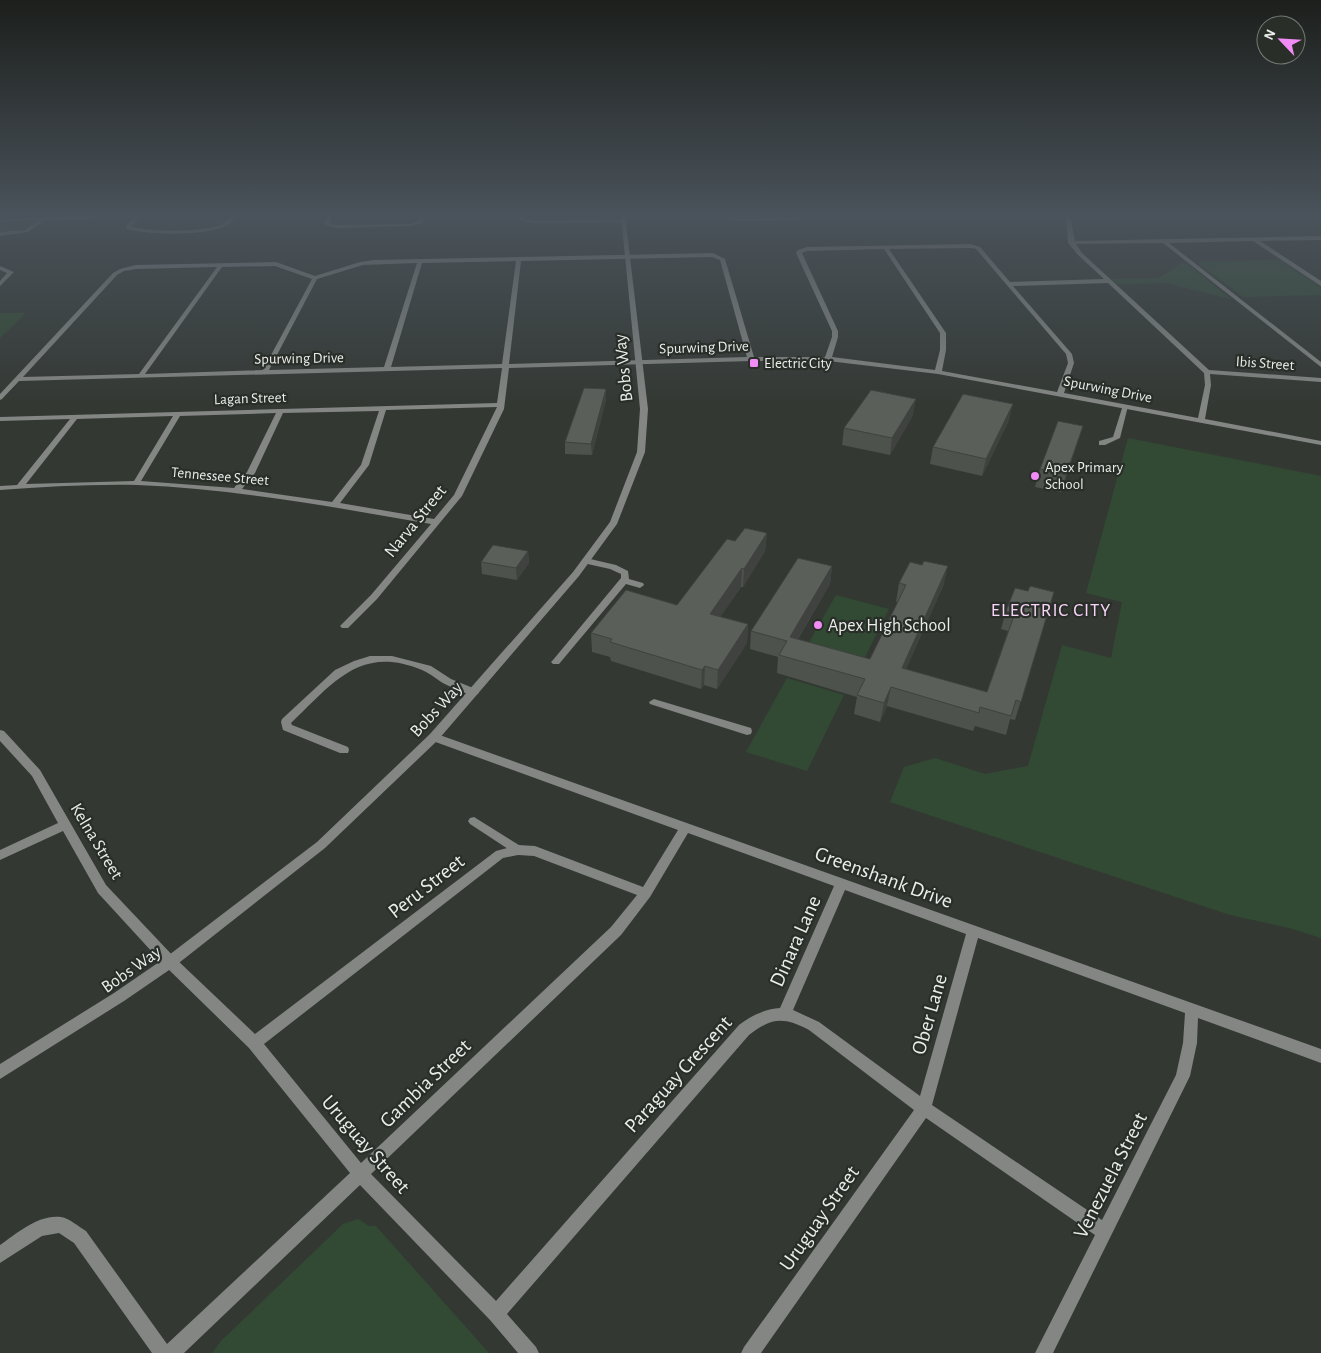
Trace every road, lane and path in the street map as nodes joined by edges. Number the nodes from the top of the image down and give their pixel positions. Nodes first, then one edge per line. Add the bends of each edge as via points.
1 (111, 278) edge
2 (212, 278) edge
3 (314, 278) edge
4 (415, 278) edge
5 (517, 278) edge
6 (630, 278) edge
7 (726, 278) edge
8 (811, 278) edge
9 (907, 278) edge
10 (1004, 278) edge
11 (1107, 278) edge
12 (1211, 278) edge
13 (1110, 281) junction
14 (1009, 284) junction
15 (751, 359) junction
16 (828, 359) junction
17 (639, 363) junction
18 (1321, 365) edge
19 (506, 366) junction
20 (387, 369) junction
21 (265, 372) junction
22 (938, 372) junction
23 (1207, 372) junction
24 (141, 376) junction
25 (19, 378) junction
26 (1321, 380) edge
27 (1060, 394) junction
28 (0, 398) edge
29 (501, 405) junction
30 (1125, 406) junction
31 (383, 408) junction
32 (281, 411) junction
33 (178, 414) junction
34 (75, 417) junction
35 (0, 419) edge
36 (1201, 420) junction
37 (1102, 443) dead end
38 (1321, 443) edge
39 (136, 483) junction
40 (19, 487) junction
41 (0, 488) edge
42 (237, 490) junction
43 (335, 504) junction
44 (436, 522) junction
45 (586, 561) junction
46 (625, 581) junction
47 (640, 585) dead end
48 (344, 626) dead end
49 (556, 662) dead end
50 (474, 692) junction
51 (654, 702) dead end
52 (747, 732) dead end
53 (0, 734) edge
54 (434, 737) junction
55 (344, 750) dead end
56 (474, 821) dead end
57 (66, 824) junction
58 (686, 827) junction
59 (518, 850) junction
60 (0, 855) edge
61 (842, 883) junction
62 (646, 893) junction
63 (974, 930) junction
64 (170, 962) junction
65 (1192, 1009) junction
66 (784, 1014) junction
67 (254, 1043) junction
68 (1321, 1056) edge
69 (0, 1072) edge
70 (924, 1108) junction
71 (360, 1174) junction
72 (1105, 1232) junction
73 (0, 1255) edge
74 (496, 1314) junction
75 (163, 1353) edge
76 (171, 1353) edge
77 (530, 1353) edge
78 (750, 1353) edge
79 (1044, 1353) edge

1 - 25 street
2 - 24 street
3 - 21 street
4 - 20 street
5 - 19 street, Narva Street
6 - 17 street, Bobs Way
7 - 15 street
8 - 16 street via 835,331
9 - 22 street via 943,333 944,350
10 - 14 street
11 - 13 street
12 - 18 street
13 - 14 street
13 - 23 street
14 - 27 street via 1069,354 1071,364
15 - 16 street, Spurwing Drive
15 - 17 street, Spurwing Drive
16 - 22 street, Spurwing Drive
17 - 19 street, Spurwing Drive
17 - 45 street, Bobs Way via 644,409 641,452 614,522
19 - 20 street, Spurwing Drive
19 - 29 street, Narva Street
20 - 21 street, Spurwing Drive
21 - 24 street, Spurwing Drive
22 - 27 street, Spurwing Drive
23 - 26 street, Ibis Street
23 - 36 street via 1208,386
24 - 25 street, Spurwing Drive
25 - 28 street
27 - 30 street, Spurwing Drive
29 - 31 street, Lagan Street
29 - 44 street, Narva Street via 458,496
30 - 36 street, Spurwing Drive
30 - 37 street via 1116,438
31 - 32 street, Lagan Street
31 - 43 street via 365,464
32 - 33 street, Lagan Street
32 - 42 street via 251,473
33 - 34 street, Lagan Street
33 - 39 street
34 - 35 street, Lagan Street
34 - 40 street
36 - 38 street, Spurwing Drive
39 - 40 street, Tennessee Street
39 - 42 street, Tennessee Street
40 - 41 street, Tennessee Street
42 - 43 street, Tennessee Street
43 - 44 street, Tennessee Street
44 - 48 street, Narva Street via 374,597
45 - 46 street via 622,570
45 - 50 street, Bobs Way
46 - 47 street
46 - 49 street
50 - 54 street, Bobs Way
50 - 55 street via 411,663 370,659 357,663 339,672 286,722 287,728
51 - 52 street
53 - 57 street, Kelna Street via 36,773
54 - 58 street, Greenshank Drive
54 - 64 street, Bobs Way via 321,844
56 - 59 street
57 - 60 street
57 - 64 street, Kelna Street via 102,889
58 - 61 street, Greenshank Drive
58 - 62 street, Gambia Street
59 - 62 street, Peru Street via 535,851
59 - 67 street, Peru Street via 500,854
61 - 63 street, Greenshank Drive
61 - 66 street, Dinara Lane
62 - 71 street, Gambia Street via 616,931
63 - 65 street, Greenshank Drive
63 - 70 street, Ober Lane
64 - 67 street, Uruguay Street
64 - 69 street, Bobs Way
65 - 68 street, Greenshank Drive
65 - 72 street, Venezuela Street via 1190,1043 1183,1076
66 - 70 street, Paraguay Crescent via 796,1016 814,1026
66 - 74 street, Paraguay Crescent via 759,1018 744,1030
67 - 71 street, Uruguay Street
70 - 72 street, Paraguay Crescent
70 - 78 street, Uruguay Street
71 - 74 street, Uruguay Street
71 - 76 street, Gambia Street
72 - 79 street, Venezuela Street
73 - 75 street via 38,1228 61,1225 80,1237
74 - 77 street, Uruguay Street

